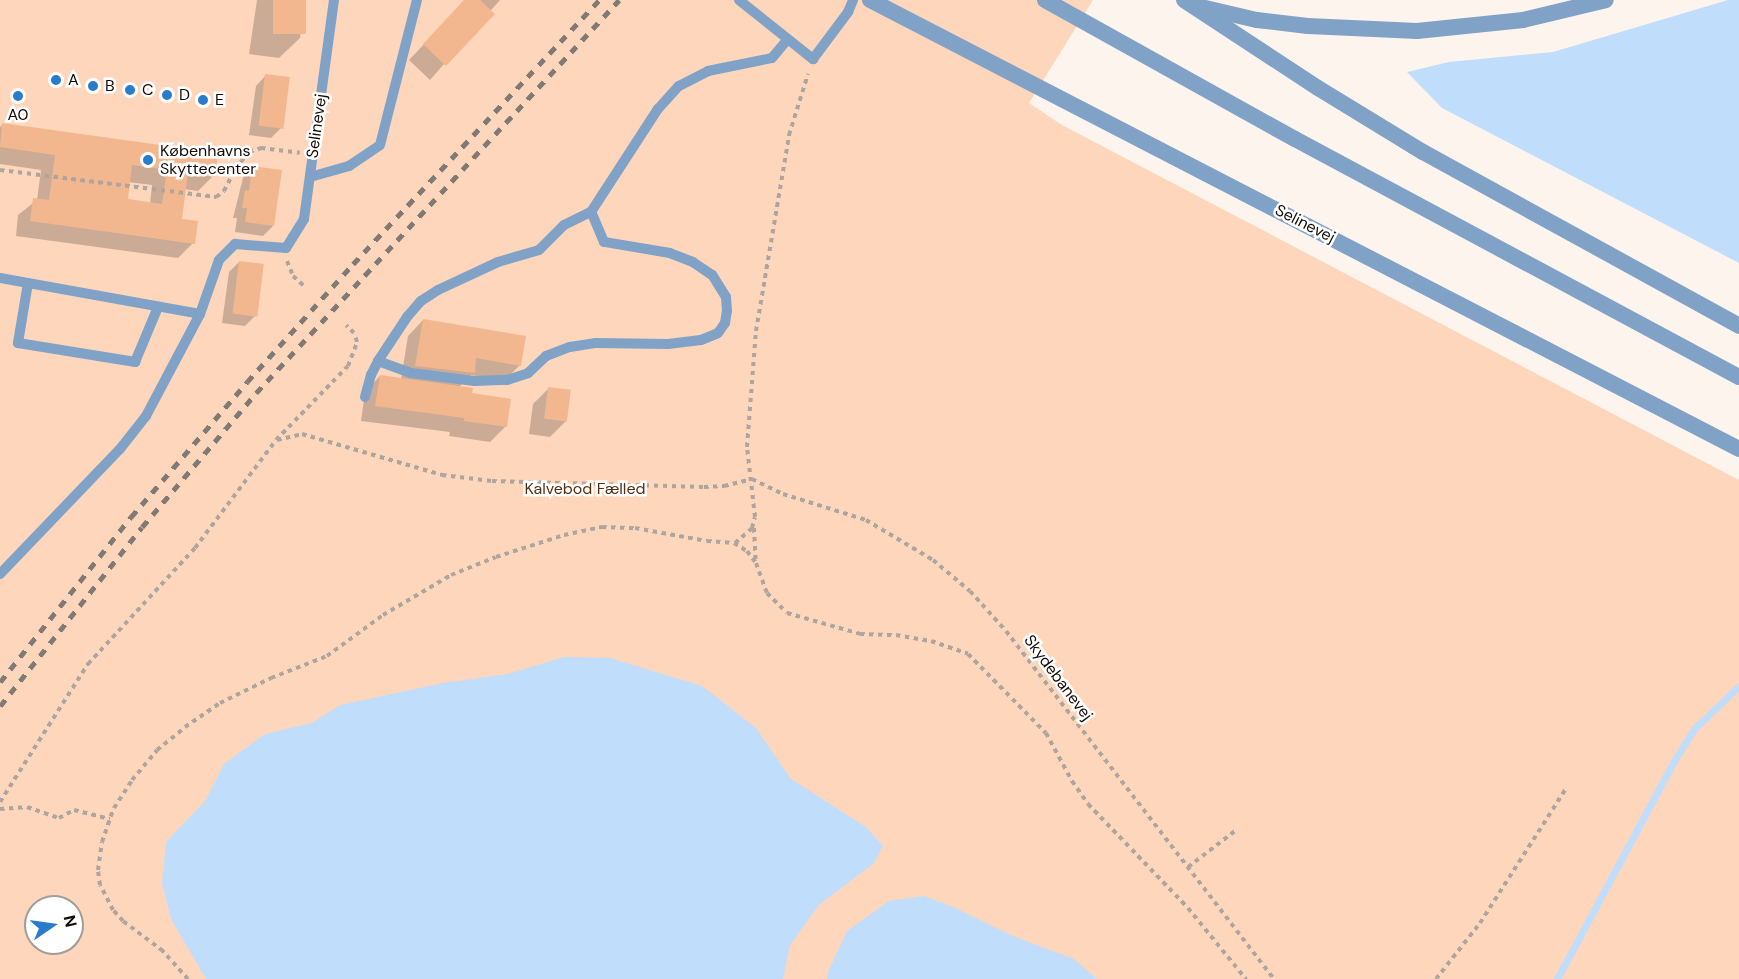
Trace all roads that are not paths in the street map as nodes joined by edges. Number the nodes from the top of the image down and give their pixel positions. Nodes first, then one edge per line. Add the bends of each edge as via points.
1 (334, 0) edge
2 (417, 0) edge
3 (739, 0) edge
4 (853, 0) edge
5 (870, 0) edge
6 (1045, 0) edge
7 (1606, 0) edge
8 (1184, 2) edge
9 (788, 40) junction
10 (310, 177) junction
11 (591, 212) junction
12 (0, 278) edge
13 (28, 283) junction
14 (158, 307) junction
15 (200, 314) junction
16 (1739, 326) edge
17 (378, 362) junction
18 (1739, 377) edge
19 (365, 397) dead end
20 (1739, 449) edge
21 (0, 574) edge

1 - 10 lane, Selinevej
2 - 10 lane via 380,145 349,166
3 - 9 lane
4 - 9 lane via 813,59
5 - 20 street, Selinevej
6 - 18 street
7 - 8 street via 1523,20 1417,31 1257,20
8 - 16 street via 1423,152
9 - 11 lane via 772,58 708,71 680,86 658,109
10 - 15 lane, Selinevej via 304,219 286,248 235,244 219,260
11 - 17 lane via 564,225 539,250 498,262 438,290 407,317
11 - 17 lane via 604,242 664,251 693,262 712,275 726,297 728,311 717,333 701,340 668,344 570,346 546,356 528,373 507,380 474,381 411,373
12 - 13 lane
13 - 14 lane
13 - 14 lane via 18,343 135,362
14 - 15 lane
15 - 21 lane via 146,416 120,449
17 - 19 lane

